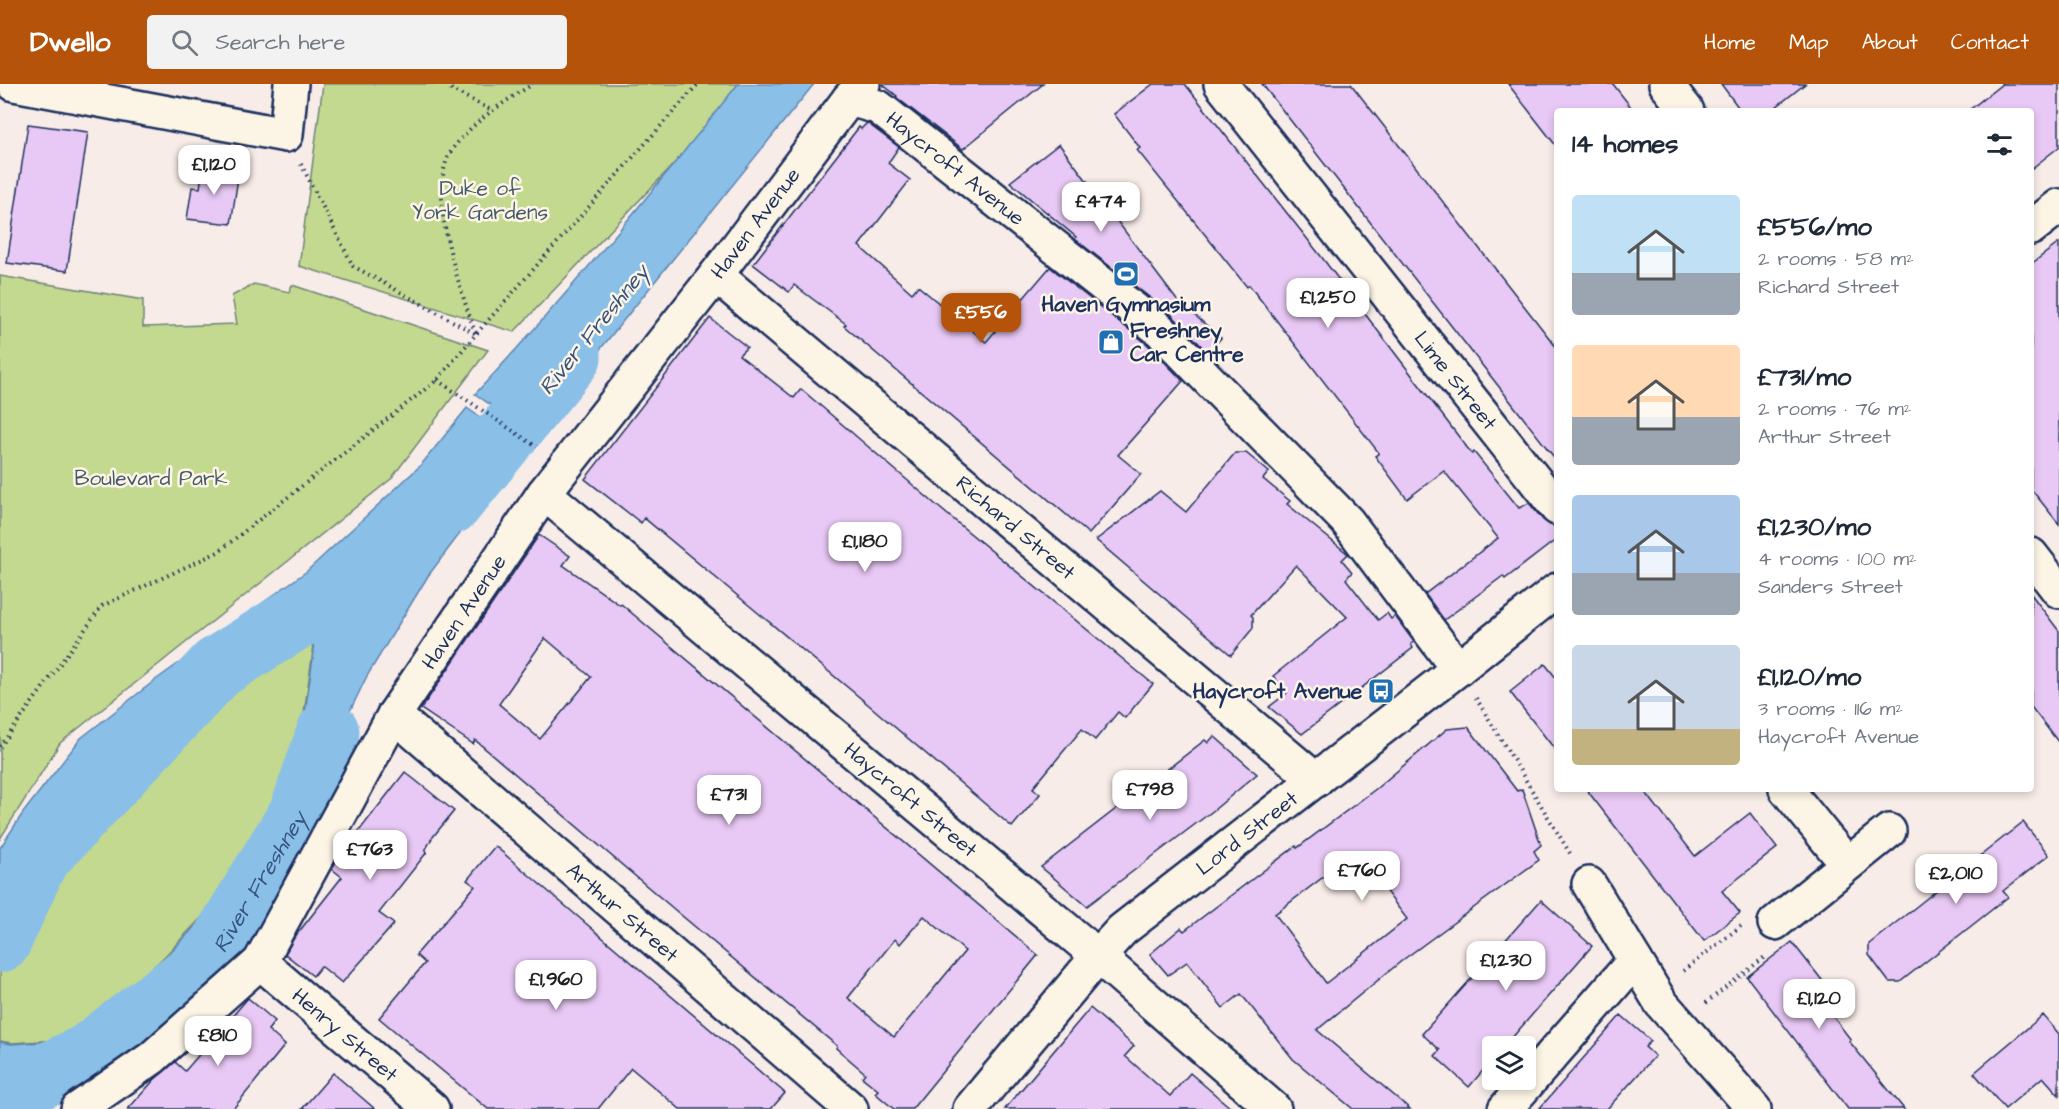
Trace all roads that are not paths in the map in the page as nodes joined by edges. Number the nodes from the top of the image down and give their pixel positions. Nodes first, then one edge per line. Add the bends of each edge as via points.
1 (14, 84) edge
2 (291, 84) edge
3 (1221, 84) edge
4 (1666, 84) edge
5 (856, 92) edge
6 (1685, 108) edge
7 (2059, 206) edge
8 (2034, 226) edge
9 (716, 275) junction
10 (544, 493) junction
11 (1554, 504) edge
12 (2034, 559) edge
13 (2059, 591) edge
14 (1554, 592) edge
15 (1458, 669) junction
16 (394, 715) junction
17 (1316, 780) junction
18 (1788, 792) edge
19 (1889, 831) dead end
20 (1847, 864) junction
21 (1589, 884) road end
22 (1775, 923) road end
23 (1098, 956) junction
24 (1635, 960) junction
25 (260, 962) junction
26 (78, 1109) edge
27 (432, 1109) edge
28 (851, 1109) edge
29 (970, 1109) edge
30 (1274, 1109) edge
31 (1504, 1109) edge
32 (1754, 1109) edge

1 - 2 street via 292,147
3 - 11 street, Lime Street
4 - 6 street
5 - 9 street, Haven Avenue
5 - 15 street, Haycroft Avenue via 1160,330 1347,521
7 - 8 street
9 - 10 street, Haven Avenue
9 - 17 street, Richard Street
10 - 16 street, Haven Avenue
10 - 23 street, Haycroft Street
12 - 13 street
14 - 15 street, Lord Street
15 - 17 street, Lord Street
16 - 25 street, Haven Avenue
16 - 28 street, Arthur Street
17 - 23 street, Lord Street via 1122,930
18 - 20 street
19 - 20 street
20 - 22 street
21 - 24 street
23 - 29 street, Lord Street
23 - 30 street, Haycroft Street
24 - 31 street
24 - 32 street via 1655,993
25 - 26 street, Haven Avenue via 152,1058
25 - 27 street, Henry Street

